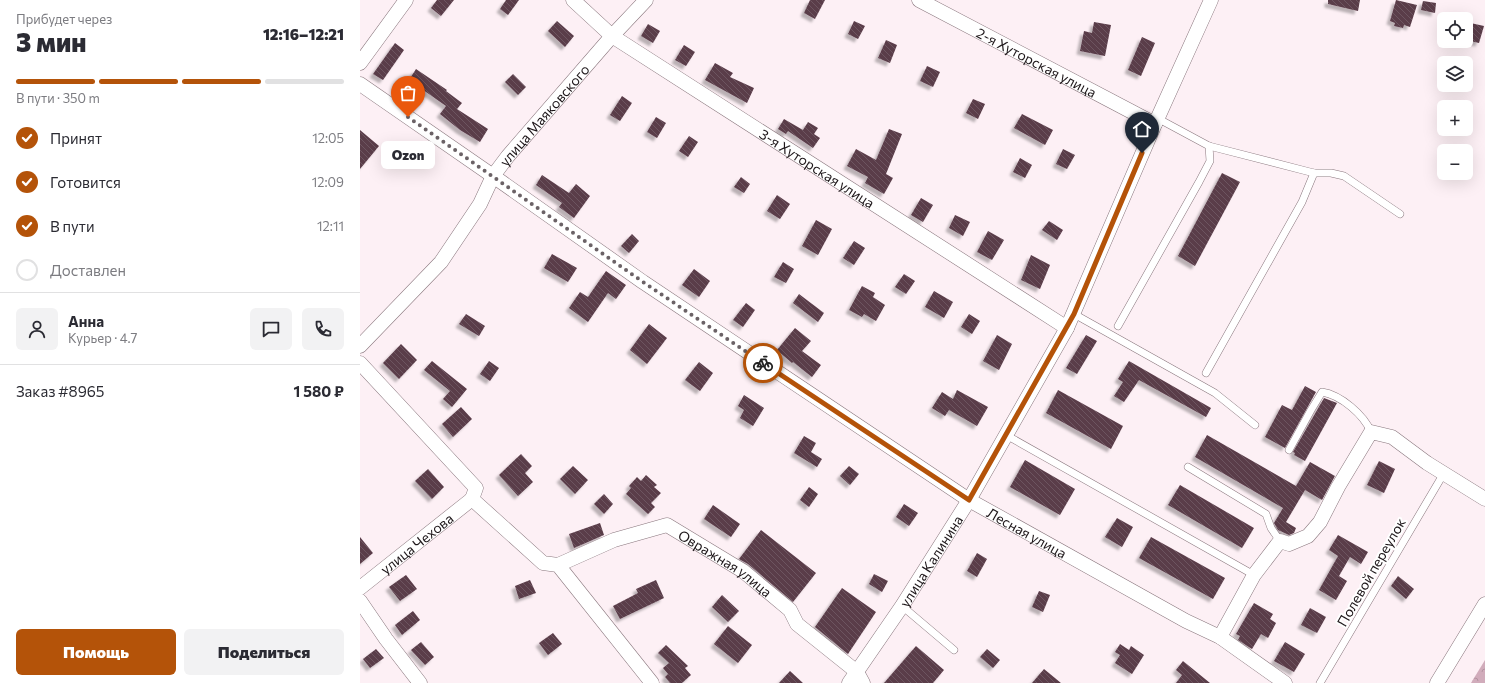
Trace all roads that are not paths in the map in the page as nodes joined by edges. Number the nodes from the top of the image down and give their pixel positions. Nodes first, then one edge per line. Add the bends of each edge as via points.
1 (406, 0) edge
2 (573, 0) edge
3 (646, 0) edge
4 (919, 0) edge
5 (1211, 0) edge
6 (612, 36) junction
7 (360, 63) edge
8 (360, 84) edge
9 (1156, 121) junction
10 (1209, 146) junction
11 (1314, 173) junction
12 (493, 176) junction
13 (1400, 214) dead end
14 (1074, 314) junction
15 (1118, 326) dead end
16 (1067, 328) junction
17 (360, 346) edge
18 (360, 363) edge
19 (1206, 373) dead end
20 (1255, 425) dead end
21 (1371, 432) junction
22 (1006, 435) junction
23 (1289, 450) dead end
24 (1188, 467) dead end
25 (1444, 473) junction
26 (472, 499) junction
27 (1485, 499) edge
28 (969, 500) junction
29 (1280, 541) junction
30 (558, 565) junction
31 (1254, 575) junction
32 (360, 588) edge
33 (360, 601) edge
34 (1485, 604) edge
35 (902, 606) junction
36 (1220, 637) junction
37 (954, 650) dead end
38 (860, 678) edge
39 (420, 683) edge
40 (652, 683) edge
41 (849, 683) edge
42 (1285, 683) edge
43 (1320, 683) edge
44 (1437, 683) edge

1 - 7 street
2 - 6 street, 3-я Хуторская улица
3 - 6 street, улица Маяковского
4 - 9 street, 2-я Хуторская улица
5 - 9 street, улица Калинина
6 - 12 street, улица Маяковского
6 - 16 street, 3-я Хуторская улица
8 - 12 street, Лесная улица
9 - 10 lane
9 - 14 street, улица Калинина
10 - 11 lane
10 - 15 lane via 1210,161 1200,182
11 - 13 lane via 1344,176
11 - 19 lane via 1302,202
12 - 17 street, улица Маяковского via 480,204 441,262
12 - 28 street, Лесная улица via 643,282
14 - 16 street, улица Калинина
14 - 20 lane via 1215,393
16 - 22 street, улица Калинина
18 - 26 street via 476,488
21 - 23 lane via 1367,423 1340,398 1322,392
21 - 25 street via 1392,437 1426,463
21 - 29 street via 1320,522 1308,536 1289,544
22 - 28 street, улица Калинина
22 - 31 lane
24 - 29 lane via 1266,514 1271,528
25 - 27 street
25 - 43 lane, Полевой переулок
26 - 30 street via 543,563
26 - 32 street, улица Чехова
28 - 35 street, улица Калинина
28 - 36 street, Лесная улица via 1186,621
29 - 31 street
30 - 38 street, Овражная улица via 614,540 667,525 743,571 790,610 797,624
30 - 40 street
31 - 36 street
33 - 39 street
34 - 44 street
35 - 37 lane
35 - 38 street, улица Калинина
36 - 42 street, Лесная улица
38 - 41 street, улица Калинина

